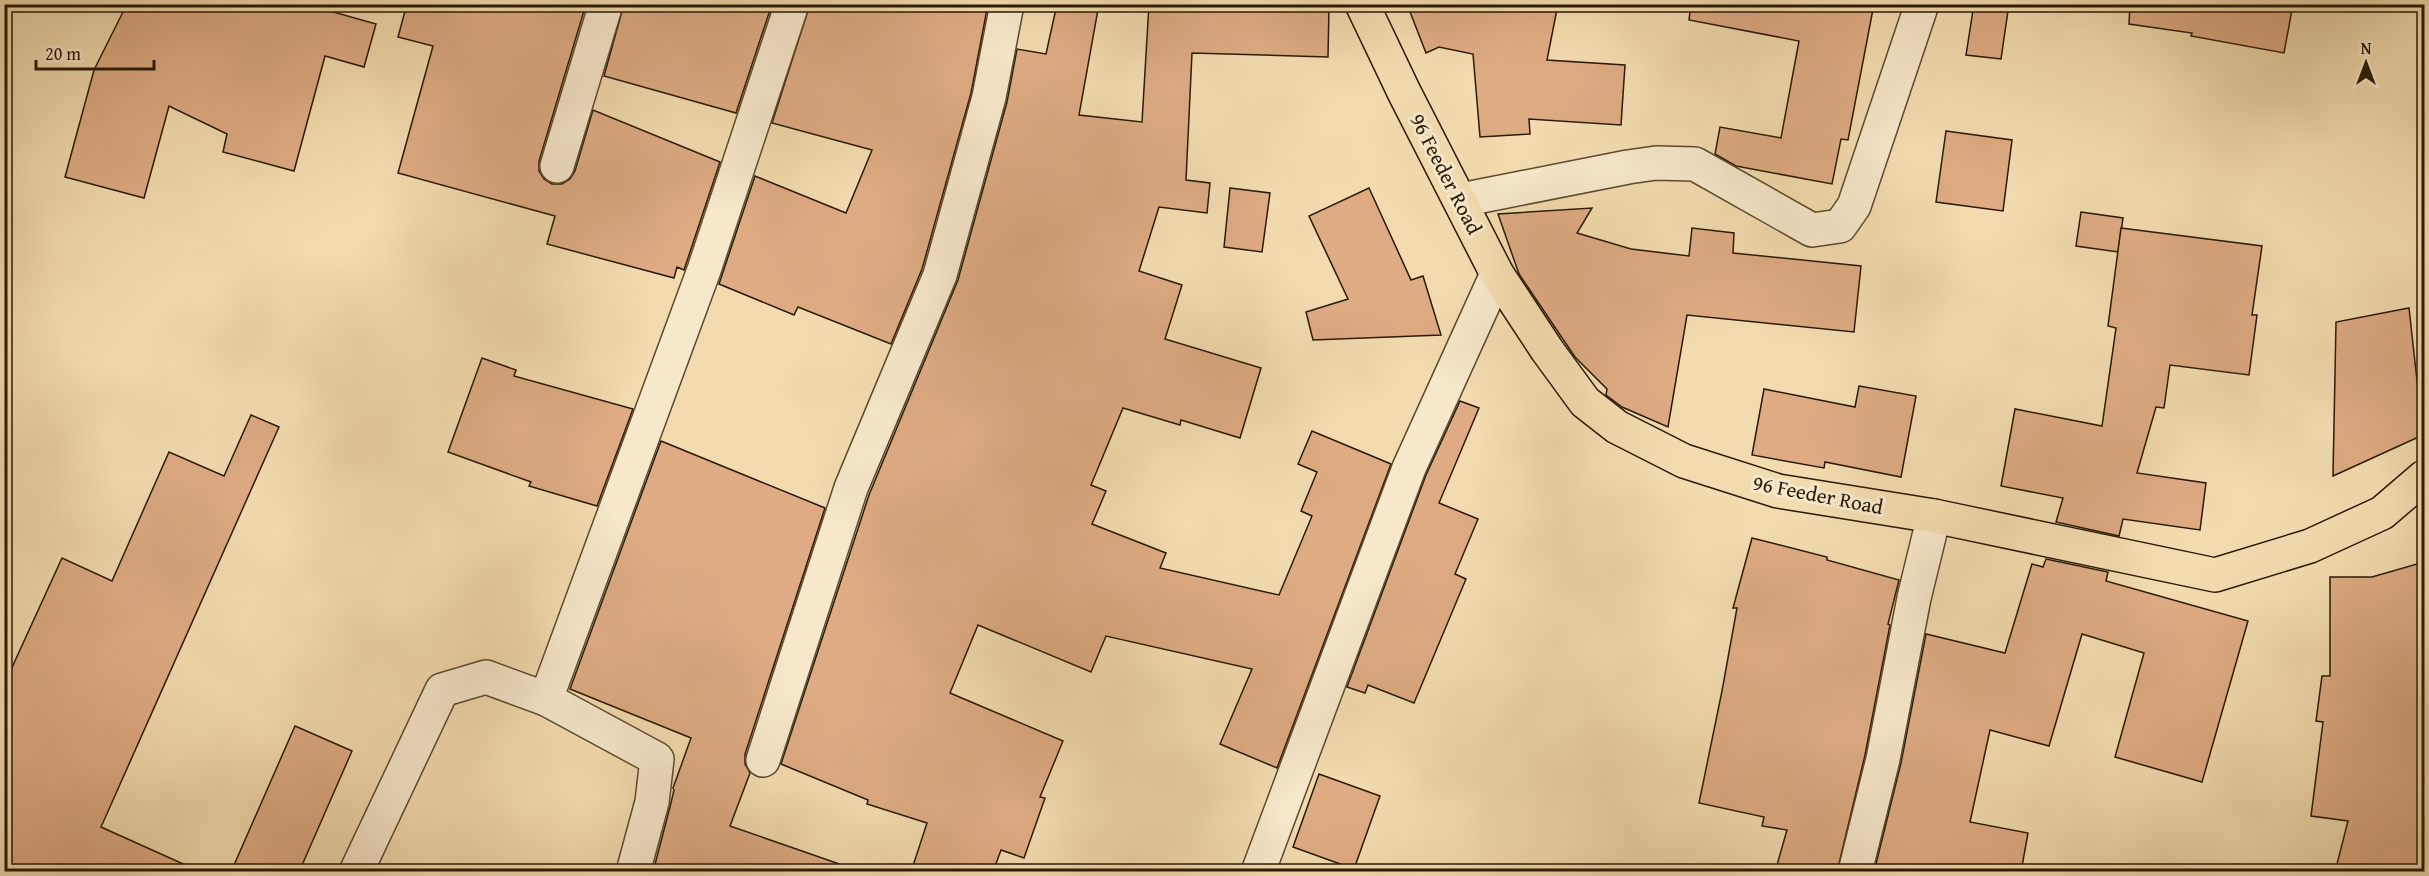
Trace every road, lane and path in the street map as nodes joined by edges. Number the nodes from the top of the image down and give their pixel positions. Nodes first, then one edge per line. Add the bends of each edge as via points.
1 (606, 4) edge
2 (792, 4) edge
3 (1007, 4) edge
4 (1362, 4) edge
5 (1922, 4) edge
6 (557, 165) dead end
7 (1461, 200) junction
8 (1497, 274) junction
9 (2424, 477) edge
10 (1934, 516) junction
11 (546, 699) junction
12 (763, 760) dead end
13 (356, 872) edge
14 (633, 872) edge
15 (1258, 872) edge
16 (1855, 872) edge

1 - 6 street
2 - 11 street via 704,270
3 - 12 street via 989,97 940,275 851,488
4 - 7 main road, 96 Feeder Road
5 - 7 street via 1854,206 1840,226 1812,230 1695,164 1628,167
7 - 8 main road, 96 Feeder Road
8 - 10 main road, 96 Feeder Road via 1585,402 1617,427 1684,461 1778,491
8 - 15 street via 1409,468
9 - 10 main road, 96 Feeder Road via 2382,513 2310,546 2215,574
10 - 16 street
11 - 13 street via 486,677 442,690
11 - 14 street via 657,759 652,802

